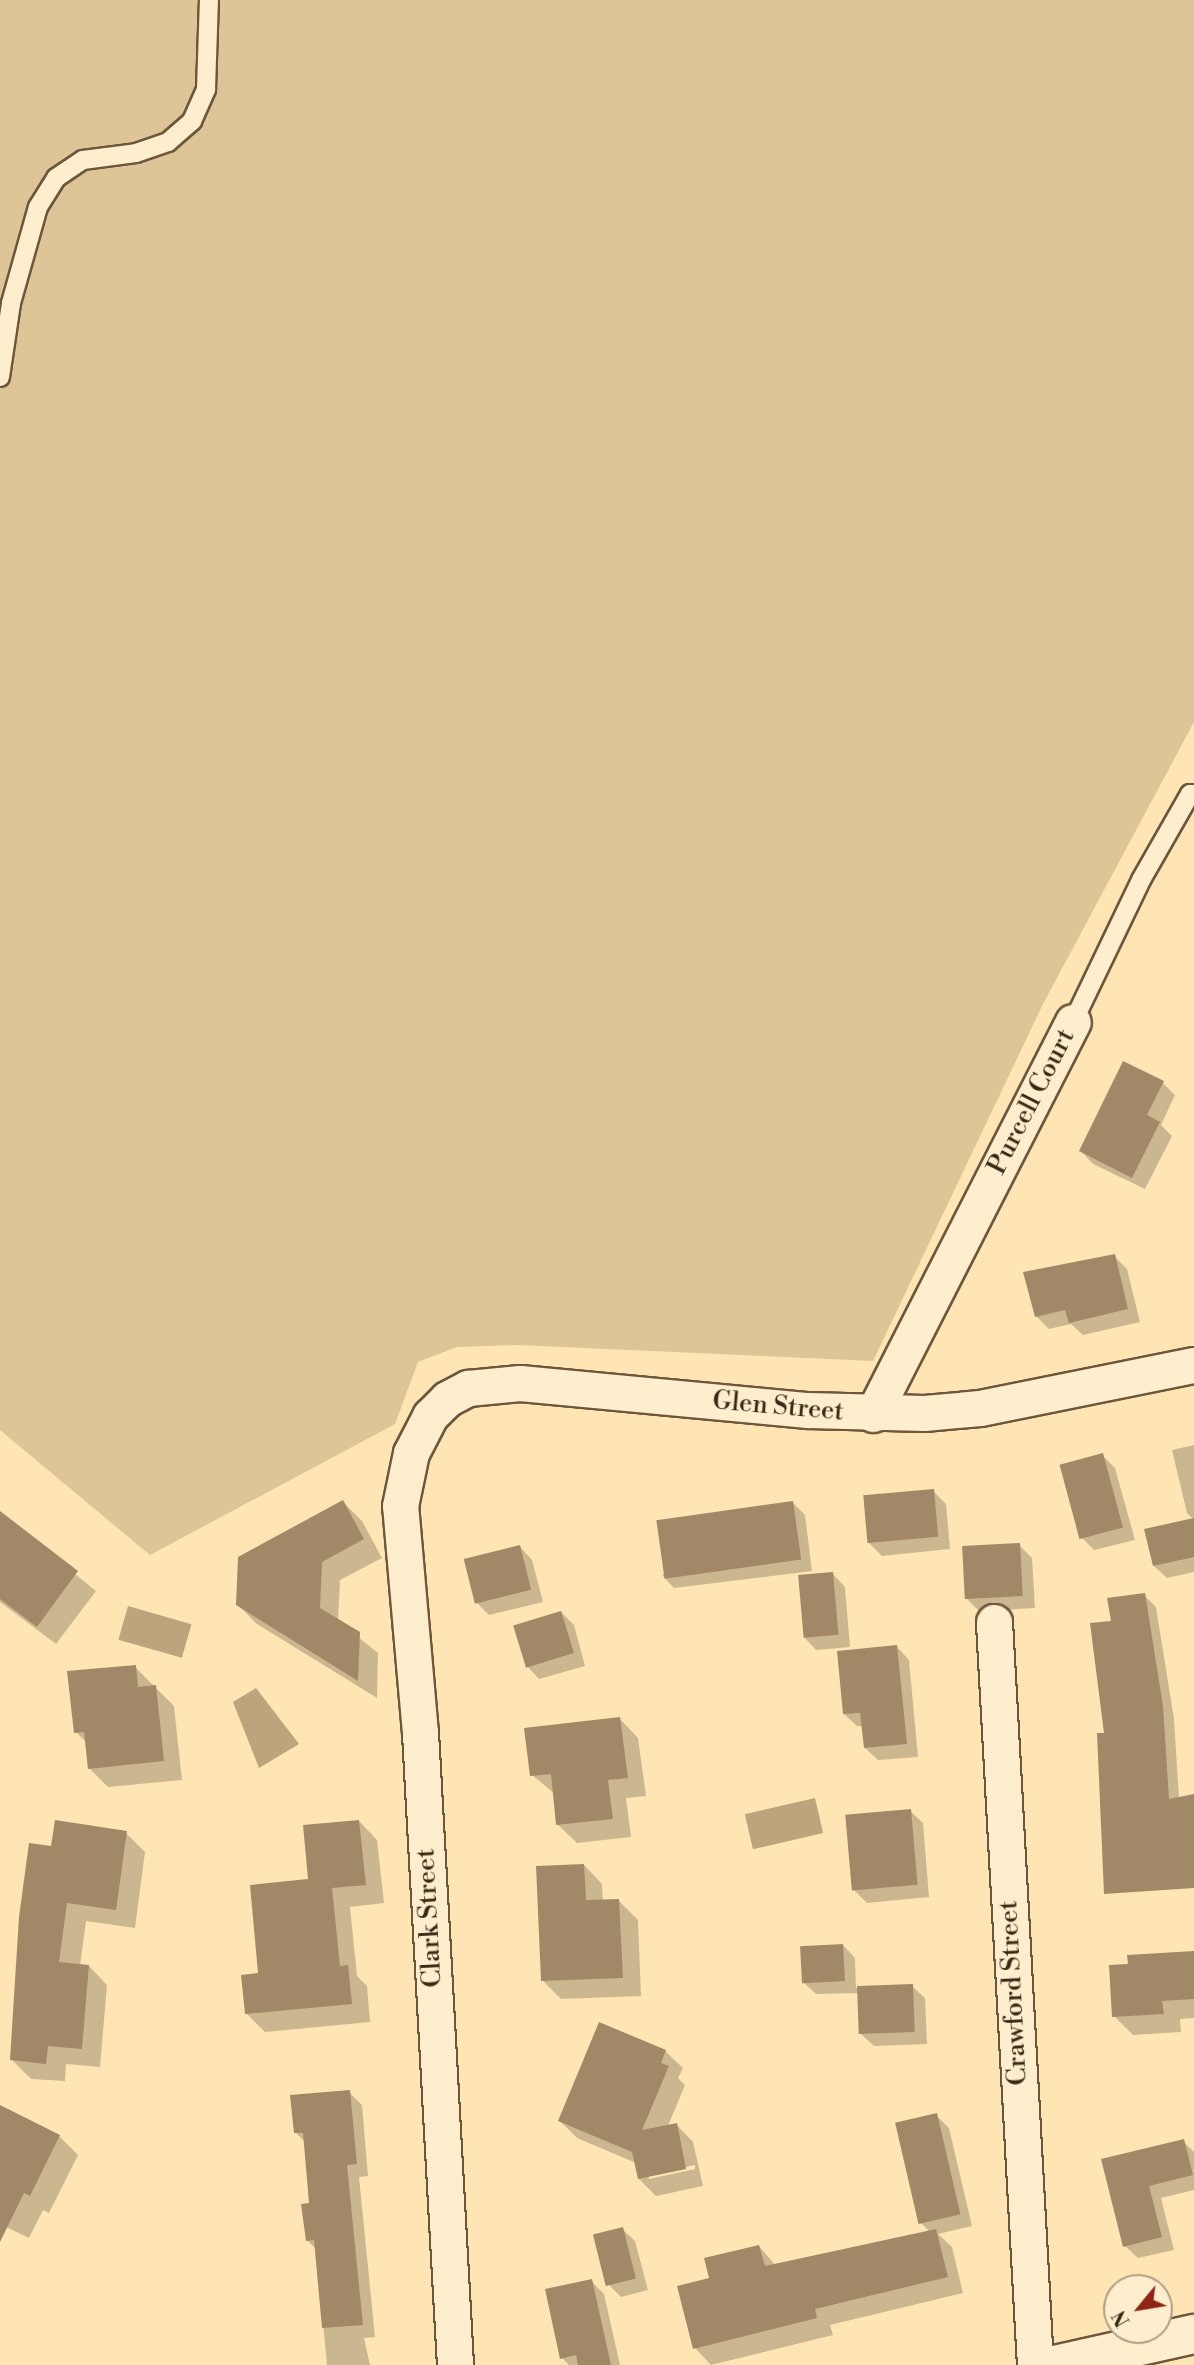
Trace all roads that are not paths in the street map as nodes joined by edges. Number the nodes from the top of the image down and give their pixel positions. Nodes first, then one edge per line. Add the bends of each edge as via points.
1 (209, 0) edge
2 (0, 377) edge
3 (1194, 794) edge
4 (1073, 1022) joint
5 (1194, 1365) edge
6 (873, 1414) junction
7 (405, 1472) joint
8 (994, 1622) dead end
9 (1194, 2333) edge
10 (455, 2365) edge
11 (1035, 2365) edge
12 (1055, 2365) edge

1 - 2 lane via 206,89 192,121 168,142 136,153 83,160 56,178 38,207 11,303
3 - 4 lane, Purcell Court via 1141,880
4 - 6 street, Purcell Court
5 - 6 street, Glen Street via 980,1408
6 - 7 street, Glen Street via 494,1383 447,1399 429,1416
7 - 10 street, Clark Street via 400,1506 420,1733
8 - 11 street, Crawford Street
9 - 12 street

